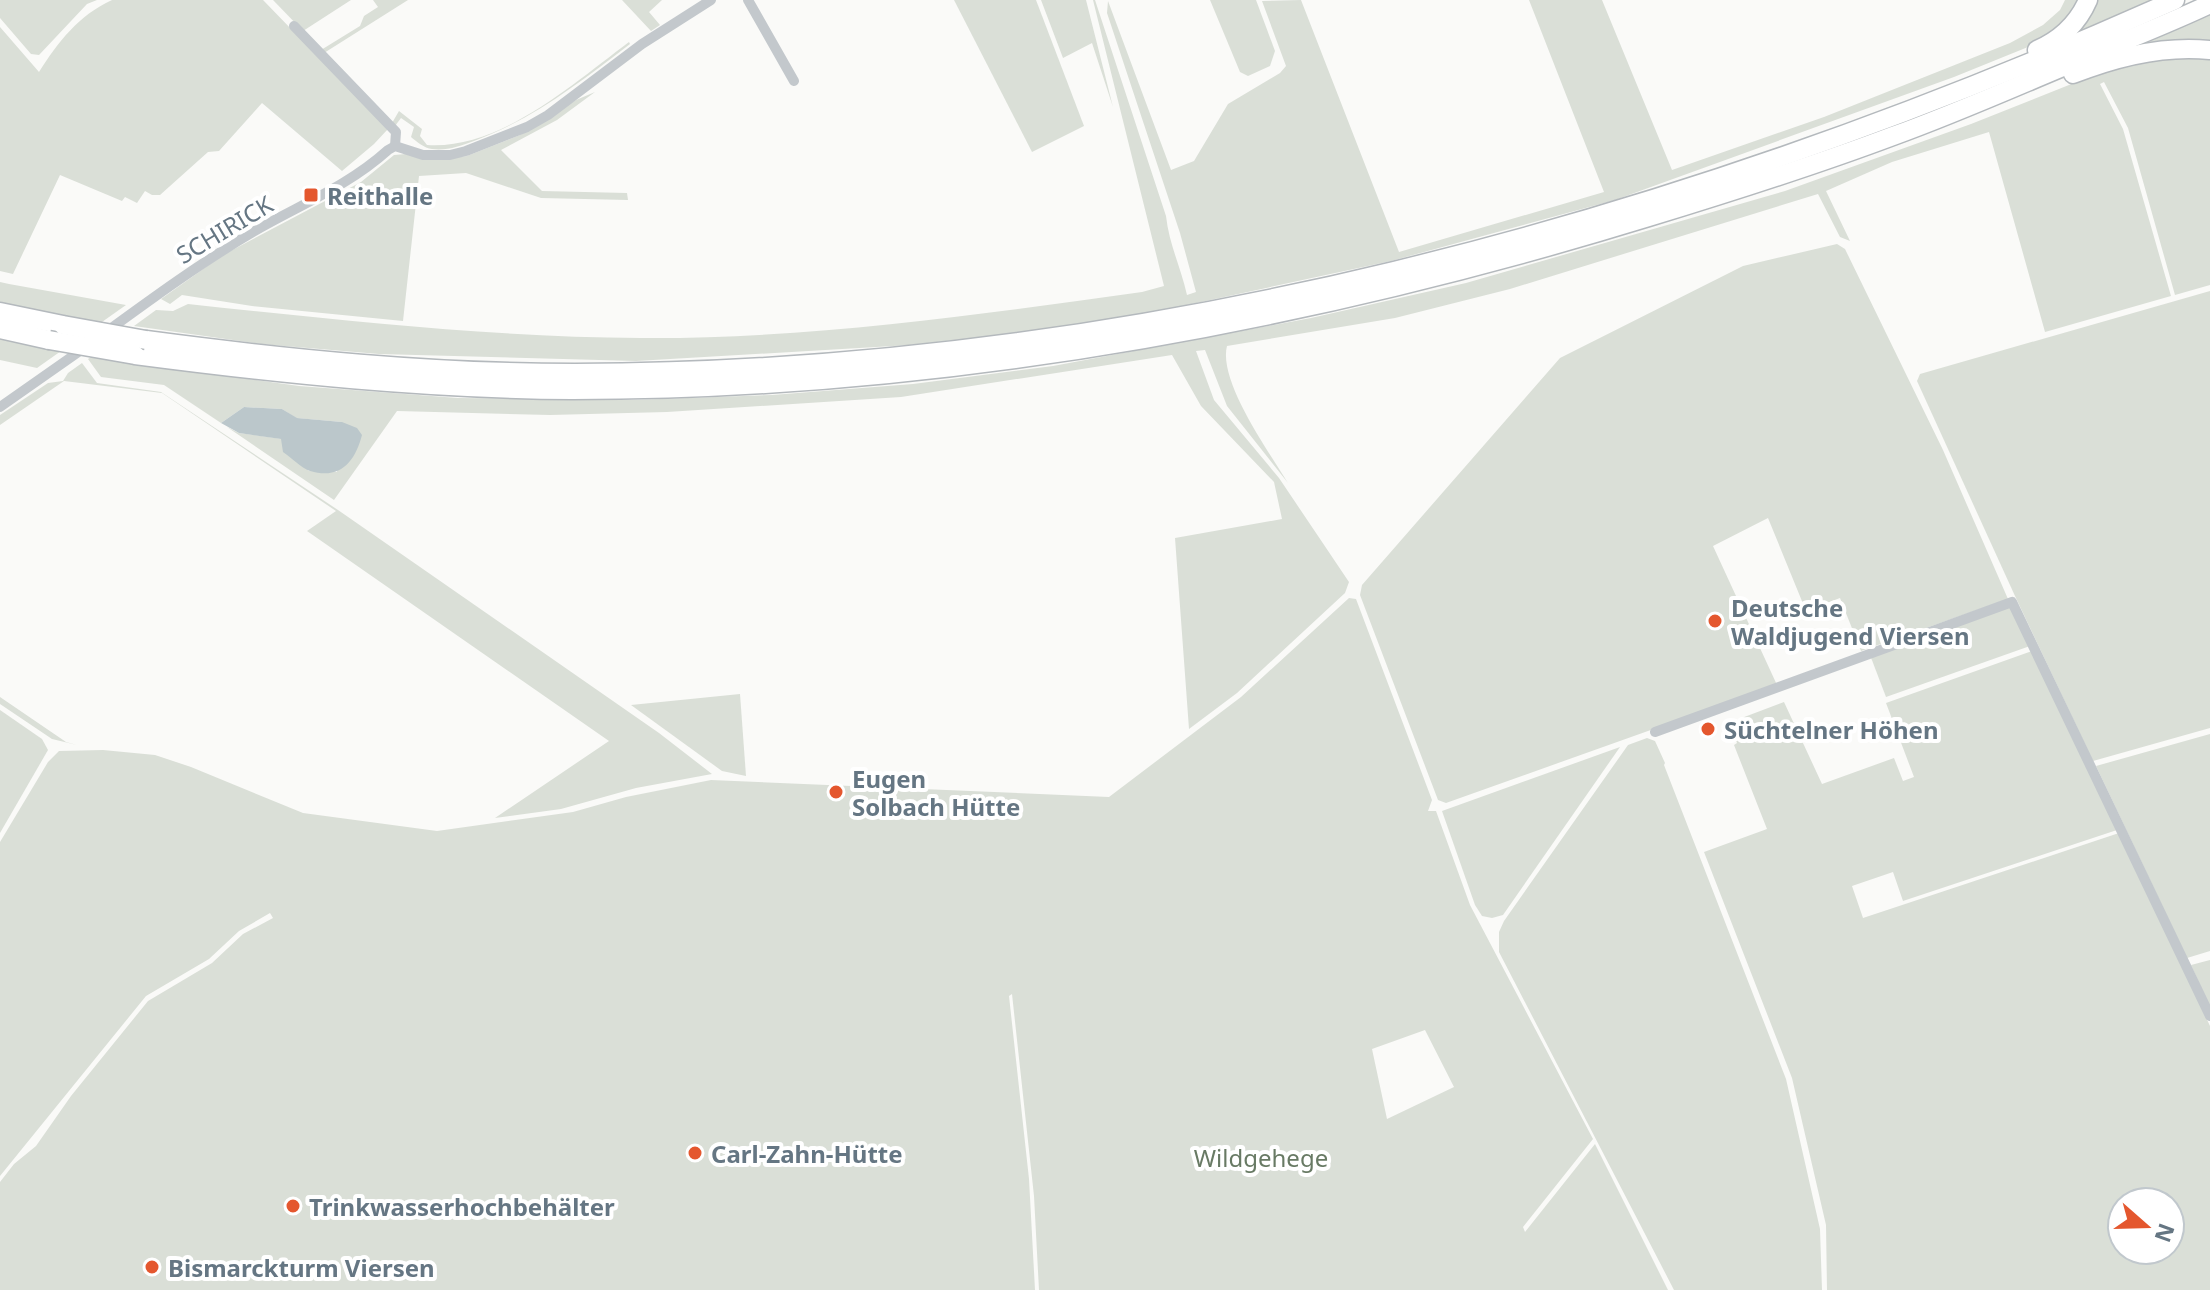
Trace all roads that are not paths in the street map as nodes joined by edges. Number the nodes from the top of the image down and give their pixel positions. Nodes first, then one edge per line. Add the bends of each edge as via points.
1 (711, 0) edge
2 (748, 0) edge
3 (2088, 0) edge
4 (2175, 0) edge
5 (2210, 4) edge
6 (294, 26) dead end
7 (2210, 50) edge
8 (794, 81) dead end
9 (1955, 94) junction
10 (1990, 98) junction
11 (395, 146) junction
12 (0, 312) edge
13 (0, 329) edge
14 (0, 407) edge
15 (1655, 732) dead end
16 (2210, 1016) edge

1 - 11 street via 527,127 450,155 423,155
2 - 8 street
3 - 9 highway via 2077,20 2057,38
4 - 9 highway
5 - 10 highway
6 - 11 street via 396,132
7 - 10 highway via 2132,55 2038,88
9 - 12 highway, bridge via 1772,161 1527,237 1296,294 1056,338 831,363 570,373 284,357 146,340
10 - 13 highway, bridge via 1750,186 1537,251 1318,306 1059,354 832,380 571,390 279,373 135,355
11 - 14 street, SCHIRICK via 337,189 199,265
15 - 16 street via 2012,602

